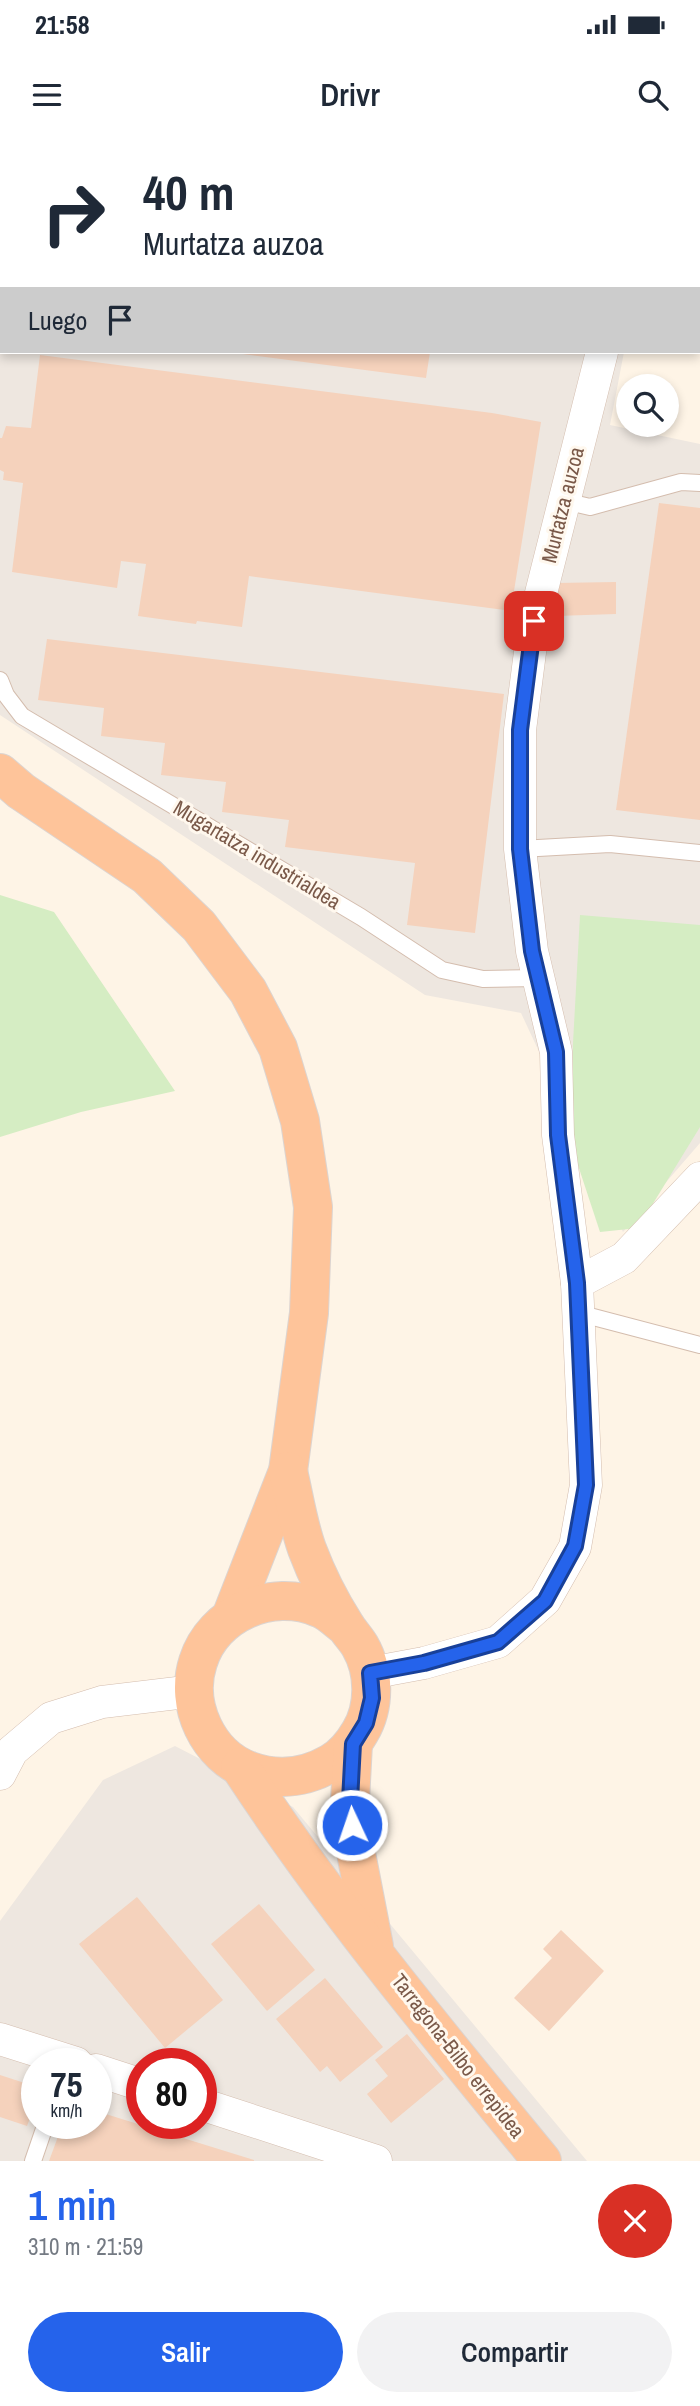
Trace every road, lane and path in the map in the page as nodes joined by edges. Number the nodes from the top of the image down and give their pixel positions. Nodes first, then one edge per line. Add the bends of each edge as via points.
1 (601, 354) edge
2 (700, 483) edge
3 (564, 501) junction
4 (0, 680) edge
5 (0, 773) edge
6 (520, 849) junction
7 (700, 853) edge
8 (539, 978) junction
9 (700, 1178) edge
10 (578, 1298) junction
11 (700, 1345) edge
12 (288, 1471) junction
13 (231, 1617) junction
14 (345, 1626) junction
15 (370, 1673) junction
16 (194, 1691) junction
17 (353, 1744) junction
18 (240, 1767) junction
19 (0, 1774) edge
20 (375, 1951) junction
21 (0, 2039) edge
22 (27, 2048) edge
23 (217, 2109) edge
24 (41, 2139) edge
25 (33, 2161) edge
26 (376, 2161) edge
27 (542, 2161) edge

1 - 3 street, Murtatza auzoa
2 - 3 lane via 681,482 590,507
3 - 6 street, Murtatza auzoa via 534,621 520,730
4 - 8 lane, Mugartatza industrialdea via 22,716 360,916 442,970 483,979
5 - 12 highway, Tarragona-Bilbo errepidea via 21,792 147,876 199,926 248,991 278,1048 300,1121 313,1207 309,1314
6 - 7 lane via 610,844
6 - 8 street, Murtatza auzoa
8 - 10 street, Murtatza auzoa via 556,1052 558,1135
9 - 10 street via 624,1258
10 - 11 lane
10 - 15 street, Murtatza auzoa via 586,1485 575,1546 545,1601 498,1642
12 - 13 highway, Tarragona-Bilbo errepidea
12 - 14 highway, Tarragona-Bilbo errepidea via 307,1548
13 - 14 highway, Tarragona-Bilbo errepidea via 259,1603 289,1601 320,1608
13 - 16 highway, Tarragona-Bilbo errepidea via 211,1636 198,1662
14 - 15 highway, Tarragona-Bilbo errepidea via 361,1647
15 - 17 highway, Tarragona-Bilbo errepidea via 372,1698 366,1723
16 - 18 highway, Tarragona-Bilbo errepidea via 206,1735
16 - 19 street via 102,1702 51,1718 12,1751
17 - 18 highway, Tarragona-Bilbo errepidea via 313,1773 288,1778
17 - 20 highway, Tarragona-Bilbo errepidea via 350,1801
18 - 20 highway, Tarragona-Bilbo errepidea via 323,1887
20 - 27 highway, Tarragona-Bilbo errepidea
21 - 22 street
23 - 26 street
24 - 25 lane

